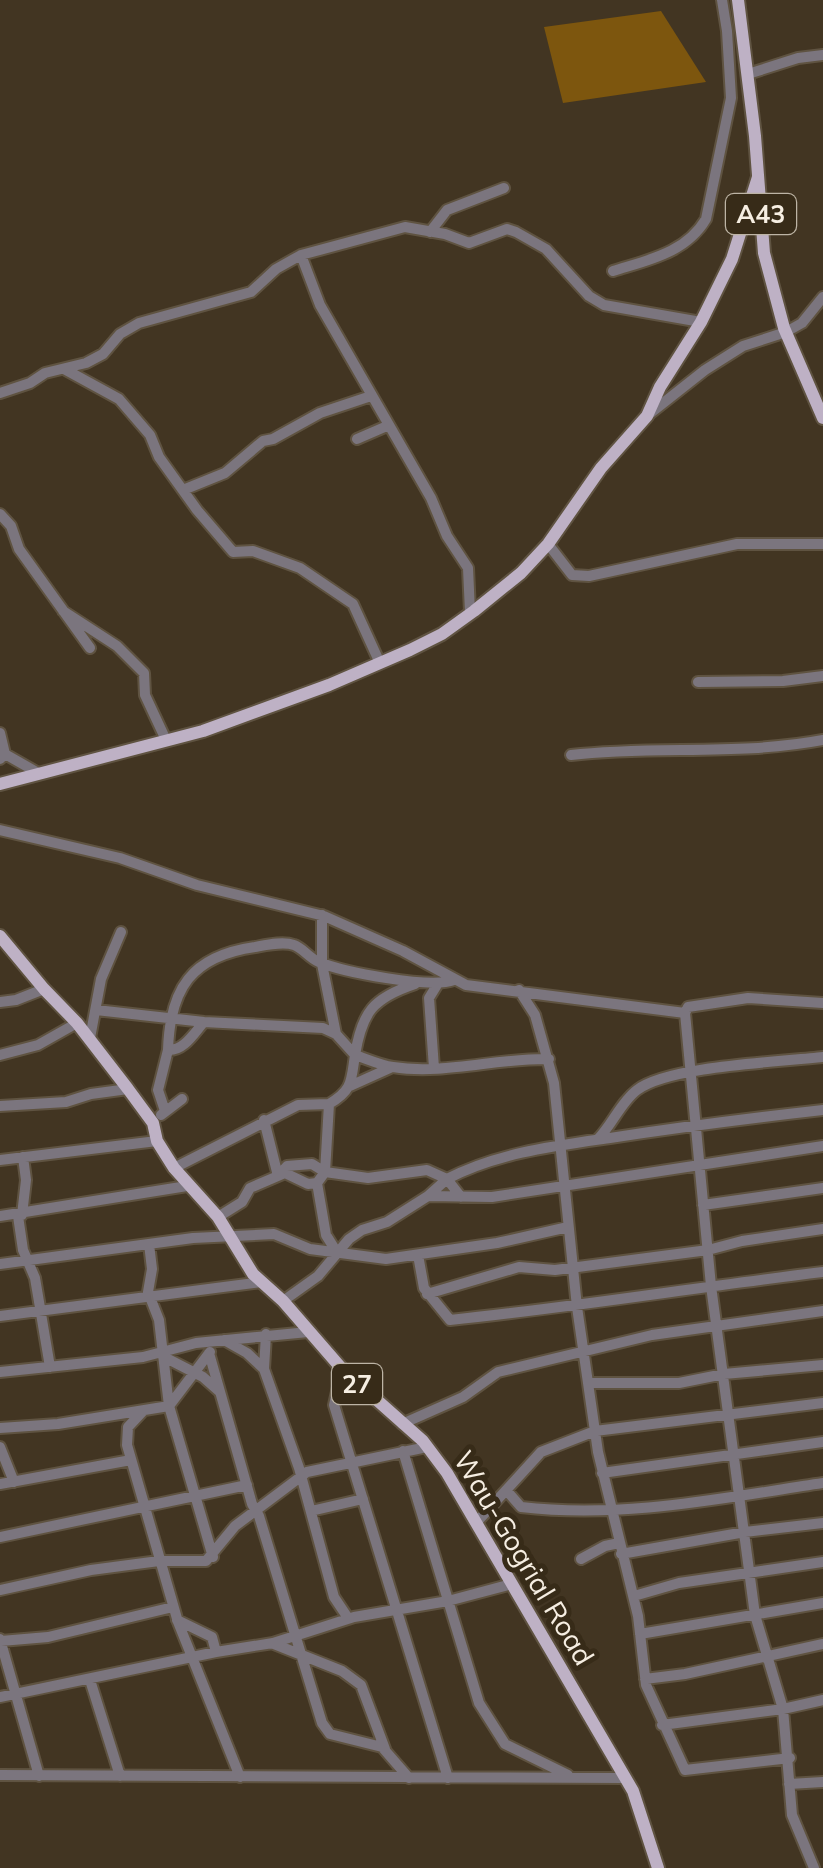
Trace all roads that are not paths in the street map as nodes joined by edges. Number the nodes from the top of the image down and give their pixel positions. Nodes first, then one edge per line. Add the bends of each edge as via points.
1 (722, 0) edge
2 (738, 0) edge
3 (823, 55) edge
4 (748, 74) junction
5 (758, 177) junction
6 (504, 188) dead end
7 (430, 232) junction
8 (301, 256) junction
9 (613, 272) dead end
10 (823, 297) edge
11 (701, 322) junction
12 (786, 332) junction
13 (66, 370) junction
14 (0, 393) edge
15 (371, 396) junction
16 (647, 416) junction
17 (823, 418) edge
18 (388, 426) junction
19 (357, 439) dead end
20 (184, 490) junction
21 (0, 514) edge
22 (548, 544) junction
23 (823, 544) edge
24 (63, 611) junction
25 (470, 612) junction
26 (90, 648) dead end
27 (380, 661) junction
28 (823, 676) edge
29 (698, 682) dead end
30 (0, 732) edge
31 (166, 740) junction
32 (823, 740) edge
33 (2, 756) edge
34 (571, 756) dead end
35 (35, 776) junction
36 (0, 784) edge
37 (0, 830) edge
38 (322, 916) junction
39 (121, 932) dead end
40 (0, 936) edge
41 (322, 964) junction
42 (454, 980) junction
43 (415, 984) junction
44 (437, 985) junction
45 (44, 989) junction
46 (519, 990) junction
47 (0, 1002) edge
48 (823, 1003) edge
49 (96, 1010) junction
50 (685, 1013) junction
51 (169, 1016) junction
52 (204, 1022) junction
53 (78, 1023) junction
54 (336, 1034) junction
55 (90, 1038) junction
56 (168, 1050) junction
57 (0, 1054) edge
58 (355, 1055) junction
59 (823, 1057) edge
60 (549, 1059) junction
61 (391, 1067) junction
62 (434, 1068) junction
63 (689, 1073) junction
64 (350, 1086) junction
65 (128, 1089) junction
66 (182, 1099) dead end
67 (329, 1104) junction
68 (0, 1106) edge
69 (823, 1110) edge
70 (165, 1111) junction
71 (264, 1120) junction
72 (153, 1123) junction
73 (693, 1125) junction
74 (597, 1140) junction
75 (158, 1141) junction
76 (560, 1146) junction
77 (823, 1146) edge
78 (23, 1157) junction
79 (0, 1160) edge
80 (698, 1163) junction
81 (174, 1168) junction
82 (326, 1172) junction
83 (278, 1176) junction
84 (447, 1179) junction
85 (317, 1183) junction
86 (187, 1186) junction
87 (563, 1188) junction
88 (823, 1188) edge
89 (428, 1196) junction
90 (461, 1197) junction
91 (703, 1205) junction
92 (20, 1215) junction
93 (0, 1216) edge
94 (218, 1217) junction
95 (568, 1227) junction
96 (823, 1229) edge
97 (229, 1236) junction
98 (149, 1244) junction
99 (708, 1250) junction
100 (336, 1251) junction
101 (418, 1255) junction
102 (28, 1262) junction
103 (0, 1264) edge
104 (573, 1266) junction
105 (823, 1272) edge
106 (262, 1282) junction
107 (711, 1286) junction
108 (428, 1294) junction
109 (150, 1298) junction
110 (283, 1301) junction
111 (577, 1307) junction
112 (40, 1311) junction
113 (823, 1311) edge
114 (0, 1316) edge
115 (717, 1325) junction
116 (308, 1332) junction
117 (266, 1334) junction
118 (220, 1340) junction
119 (584, 1351) junction
120 (209, 1353) junction
121 (165, 1355) junction
122 (823, 1365) edge
123 (50, 1367) junction
124 (264, 1369) junction
125 (342, 1369) junction
126 (0, 1372) edge
127 (193, 1372) junction
128 (724, 1374) junction
129 (589, 1383) junction
130 (222, 1394) junction
131 (823, 1403) edge
132 (169, 1406) junction
133 (144, 1410) junction
134 (729, 1414) junction
135 (402, 1424) junction
136 (0, 1428) edge
137 (595, 1430) junction
138 (823, 1442) edge
139 (0, 1447) edge
140 (428, 1447) junction
141 (403, 1451) junction
142 (733, 1453) junction
143 (131, 1460) junction
144 (352, 1462) junction
145 (602, 1473) junction
146 (301, 1477) junction
147 (14, 1482) junction
148 (823, 1483) edge
149 (0, 1484) edge
150 (246, 1485) junction
151 (507, 1491) junction
152 (740, 1495) junction
153 (197, 1497) junction
154 (363, 1499) junction
155 (144, 1508) junction
156 (255, 1510) junction
157 (311, 1511) junction
158 (610, 1511) junction
159 (476, 1523) junction
160 (823, 1523) edge
161 (745, 1532) junction
162 (0, 1537) edge
163 (620, 1549) junction
164 (213, 1556) junction
165 (581, 1560) dead end
166 (159, 1561) junction
167 (823, 1562) edge
168 (751, 1572) junction
169 (512, 1584) junction
170 (0, 1590) edge
171 (634, 1596) junction
172 (448, 1601) junction
173 (823, 1603) edge
174 (174, 1608) junction
175 (396, 1610) junction
176 (755, 1616) junction
177 (348, 1618) junction
178 (178, 1620) junction
179 (640, 1634) junction
180 (297, 1636) junction
181 (1, 1642) edge
182 (273, 1643) junction
183 (823, 1644) edge
184 (216, 1652) junction
185 (766, 1654) junction
186 (301, 1656) junction
187 (191, 1658) junction
188 (645, 1679) junction
189 (90, 1680) junction
190 (16, 1694) junction
191 (0, 1696) edge
192 (823, 1700) edge
193 (783, 1709) junction
194 (662, 1725) junction
195 (384, 1748) junction
196 (790, 1758) junction
197 (0, 1775) edge
198 (39, 1776) junction
199 (120, 1776) junction
200 (240, 1778) junction
201 (410, 1778) junction
202 (448, 1778) junction
203 (573, 1778) junction
204 (626, 1778) junction
205 (823, 1782) edge
206 (789, 1784) junction
207 (658, 1868) edge
208 (814, 1868) edge

1 - 9 street via 731,98 706,219 696,236 668,253
2 - 4 main road, A43
3 - 4 street
4 - 5 main road, A43
5 - 11 main road via 732,259
5 - 12 main road, A43 via 764,253
6 - 7 street via 447,210
7 - 8 street via 405,227
7 - 11 street via 469,242 506,229 516,232 546,249 604,305
8 - 13 street via 252,292 139,323 103,354
8 - 15 street
10 - 12 street
11 - 16 main road
12 - 16 street via 743,346
12 - 17 main road, A43
13 - 14 street
13 - 20 street via 119,399
15 - 18 street
15 - 20 street via 263,441 225,473
16 - 22 main road
18 - 19 street
18 - 25 street via 468,568
20 - 27 street via 233,552 253,551 300,568 353,604
21 - 24 street
22 - 23 street via 572,575 589,576 737,544
22 - 25 main road
24 - 26 street
24 - 31 street via 144,674
25 - 27 main road via 442,634
27 - 31 main road
28 - 29 street
30 - 33 street
31 - 35 main road
32 - 34 street via 743,751
33 - 35 street
35 - 36 main road
37 - 38 street
38 - 41 street
38 - 42 street
39 - 49 street
40 - 45 main road, Wau-Gogrial Road / 27
41 - 43 street
41 - 51 street via 294,945 222,953 180,987
41 - 54 street
42 - 44 street
42 - 46 street
43 - 44 street
43 - 58 street via 373,1005
44 - 62 street via 429,998
45 - 47 street
45 - 53 main road, Wau-Gogrial Road / 27
46 - 50 street
46 - 60 street
48 - 50 street via 748,998 688,1007
49 - 51 street
49 - 55 street
50 - 63 street
51 - 52 street
51 - 56 street
52 - 54 street
52 - 56 street via 184,1044
53 - 55 main road, Wau-Gogrial Road / 27
53 - 57 street via 38,1045
54 - 58 street
55 - 65 main road, Wau-Gogrial Road / 27
56 - 70 street via 158,1090
58 - 61 street
58 - 64 street
59 - 63 street
60 - 62 street
60 - 76 street
61 - 62 street
61 - 64 street
63 - 73 street
63 - 74 street via 633,1092
64 - 67 street
65 - 68 street
65 - 72 main road, Wau-Gogrial Road / 27
66 - 70 street
67 - 71 street via 298,1105
67 - 82 street
69 - 73 street
70 - 72 street
71 - 81 street
71 - 83 street
72 - 75 main road, Wau-Gogrial Road / 27
73 - 74 street
73 - 80 street
74 - 76 street
75 - 78 street
75 - 81 main road, Wau-Gogrial Road / 27
76 - 84 street via 472,1166
76 - 87 street
77 - 80 street
78 - 79 street
78 - 92 street
80 - 87 street
80 - 91 street
81 - 86 main road, Wau-Gogrial Road / 27
82 - 83 street via 301,1164 286,1166
82 - 84 street via 368,1178 427,1170
82 - 85 street
83 - 85 street
83 - 94 street via 250,1188 242,1202
84 - 89 street
84 - 90 street
85 - 100 street via 326,1235
86 - 92 street
86 - 94 main road, Wau-Gogrial Road / 27
87 - 90 street
87 - 95 street
88 - 91 street
89 - 90 street
89 - 100 street
91 - 99 street
92 - 93 street
92 - 102 street
94 - 97 main road, Wau-Gogrial Road / 27
95 - 101 street
95 - 104 street
96 - 99 street
97 - 98 street
97 - 100 street via 274,1234
97 - 106 main road, Wau-Gogrial Road / 27
98 - 102 street
98 - 109 street
99 - 104 street
99 - 107 street
100 - 101 street via 370,1259
100 - 110 street via 318,1276
101 - 108 street
102 - 103 street
102 - 112 street
104 - 108 street via 519,1267
104 - 111 street
105 - 107 street
106 - 109 street
106 - 110 main road, Wau-Gogrial Road / 27
107 - 111 street
107 - 115 street
108 - 111 street via 450,1320
109 - 112 street
109 - 121 street
110 - 116 main road, Wau-Gogrial Road / 27
111 - 119 street
112 - 114 street
112 - 123 street
113 - 115 street
115 - 119 street
115 - 128 street
116 - 117 street
116 - 125 main road, Wau-Gogrial Road / 27
117 - 118 street
117 - 124 street
118 - 120 street
118 - 121 street
118 - 124 street
119 - 129 street
119 - 135 street via 498,1372 464,1397
120 - 127 street
120 - 130 street
121 - 123 street
121 - 127 street
121 - 132 street
122 - 128 street
123 - 126 street
124 - 146 street
125 - 135 main road, Wau-Gogrial Road / 27
125 - 144 street via 334,1405
127 - 130 street
127 - 132 street
128 - 129 street via 679,1383
128 - 134 street
129 - 137 street
130 - 150 street
131 - 134 street
132 - 133 street
132 - 153 street
133 - 136 street
133 - 143 street via 126,1431
134 - 137 street
134 - 142 street
135 - 140 main road, Wau-Gogrial Road / 27
137 - 145 street
137 - 151 street via 541,1452
138 - 142 street
139 - 147 street
140 - 141 street
140 - 159 main road, Wau-Gogrial Road / 27
141 - 144 street
141 - 172 street
142 - 145 street
142 - 152 street
143 - 147 street
143 - 155 street
144 - 146 street
144 - 154 street
145 - 158 street
146 - 156 street
146 - 157 street
147 - 149 street
148 - 152 street
150 - 153 street
150 - 156 street
151 - 158 street via 521,1507
151 - 159 street
152 - 158 street
152 - 161 street
153 - 155 street
153 - 164 street
154 - 157 street
154 - 175 street
155 - 162 street
155 - 166 street
156 - 164 street
156 - 180 street
157 - 177 street via 334,1597
158 - 163 street
159 - 169 main road, Wau-Gogrial Road / 27
160 - 161 street
161 - 163 street
161 - 168 street
163 - 165 street via 605,1546
163 - 171 street
164 - 166 street
166 - 170 street
166 - 174 street
167 - 168 street
168 - 171 street
168 - 176 street
169 - 172 street
169 - 204 main road, Wau-Gogrial Road / 27
171 - 179 street
172 - 175 street
172 - 203 street via 479,1703 500,1738
173 - 176 street
174 - 178 street
174 - 181 street
175 - 177 street
175 - 202 street
176 - 179 street
176 - 185 street
177 - 180 street
178 - 184 street via 212,1637
178 - 187 street
179 - 188 street
180 - 182 street
180 - 186 street
181 - 190 street
182 - 184 street
182 - 186 street
183 - 185 street
184 - 187 street
185 - 188 street
185 - 193 street
186 - 195 street via 361,1684
186 - 195 street via 326,1731
187 - 189 street
187 - 200 street
188 - 194 street
189 - 190 street
189 - 199 street
190 - 191 street
190 - 198 street
192 - 193 street
193 - 194 street
193 - 196 street
194 - 196 street via 686,1770
195 - 201 street
196 - 206 street
197 - 198 street
198 - 199 street
199 - 200 street
200 - 201 street
201 - 202 street
202 - 203 street
203 - 204 street
204 - 207 main road, Wau-Gogrial Road / 27
205 - 206 street
206 - 208 street via 792,1815

